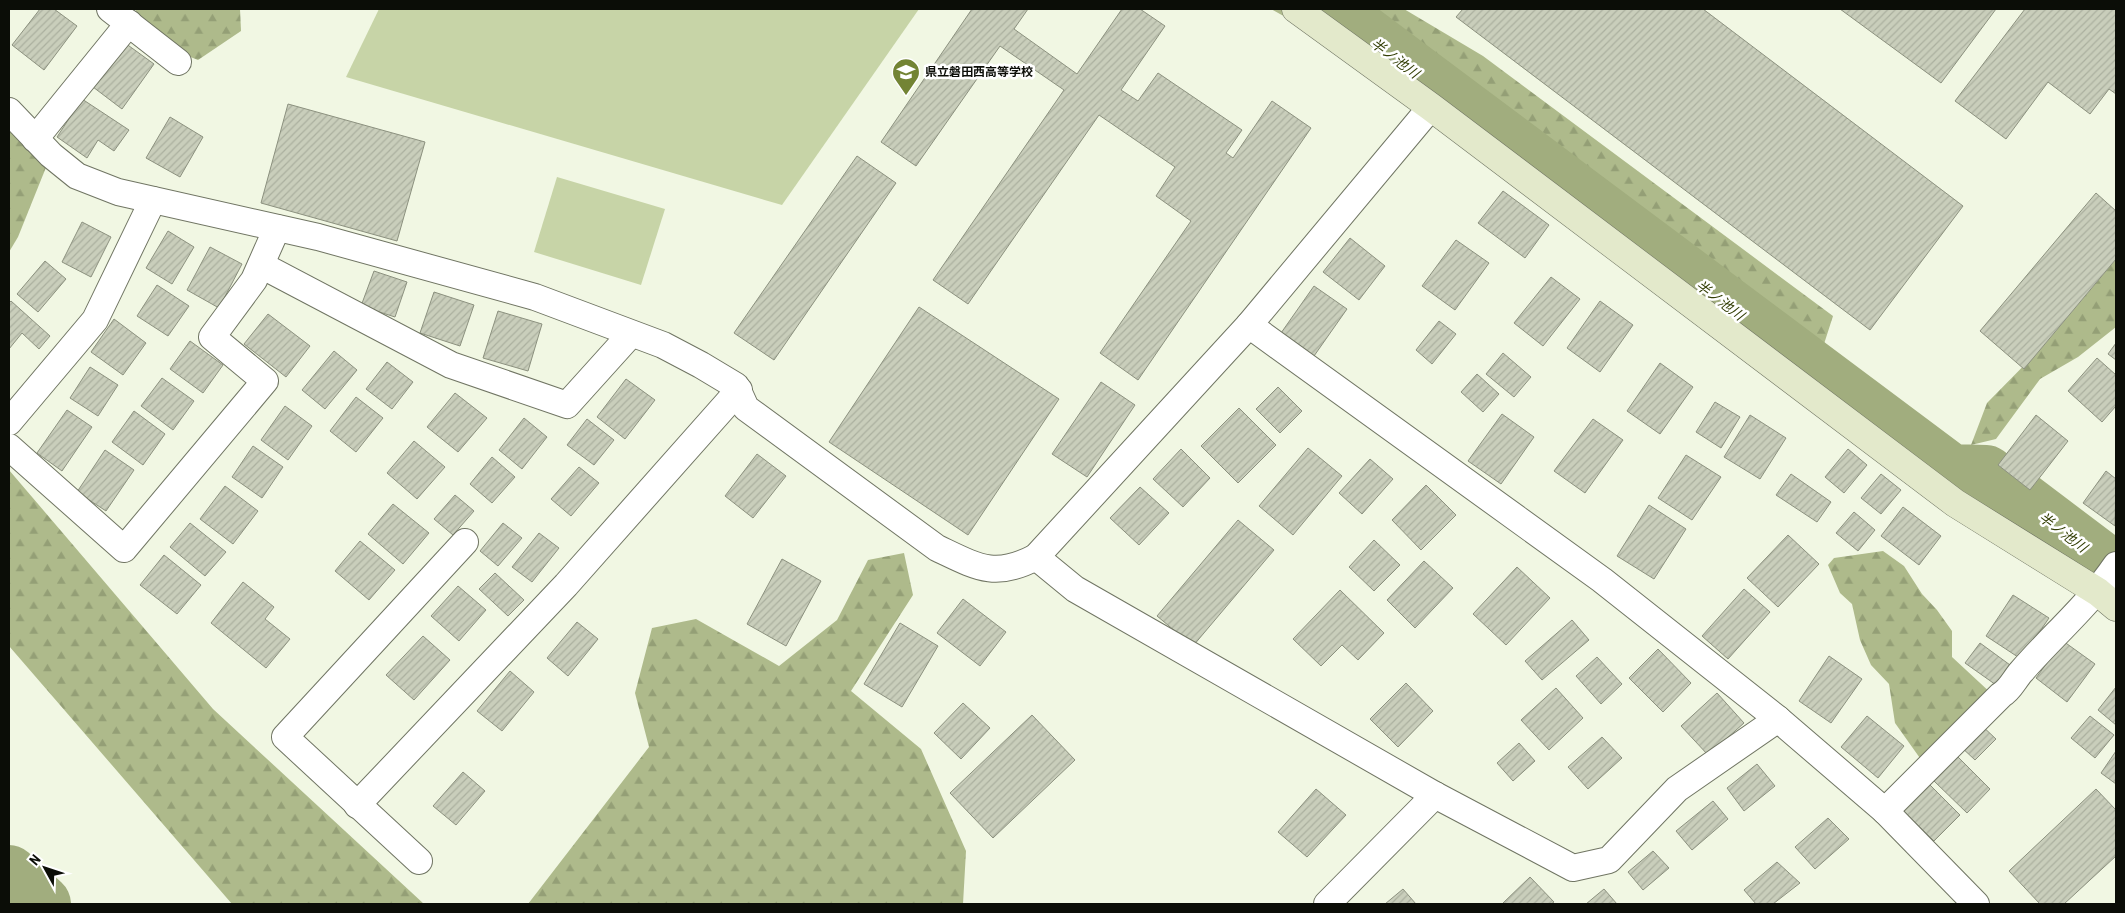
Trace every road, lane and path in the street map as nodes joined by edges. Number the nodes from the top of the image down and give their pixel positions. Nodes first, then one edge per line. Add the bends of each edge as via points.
1 (1296, 9) edge
2 (119, 16) edge
3 (178, 62) dead end
4 (1431, 108) junction
5 (9, 111) edge
6 (35, 139) junction
7 (153, 200) junction
8 (278, 228) junction
9 (260, 265) junction
10 (1249, 325) junction
11 (631, 334) junction
12 (739, 390) junction
13 (9, 422) edge
14 (9, 447) edge
15 (465, 542) dead end
16 (1036, 557) junction
17 (2116, 566) edge
18 (2107, 599) edge
19 (1778, 719) junction
20 (1435, 795) junction
21 (357, 805) junction
22 (1885, 811) junction
23 (419, 861) dead end
24 (1327, 904) edge
25 (1976, 904) edge

1 - 4 street
2 - 3 street
2 - 6 street
4 - 10 street
4 - 18 street via 1955,503
5 - 6 street
6 - 7 street via 76,176 118,192
7 - 8 street
7 - 13 street via 95,320
8 - 9 street
8 - 11 street via 535,297
9 - 11 street via 451,365 567,405
9 - 14 street via 254,280 212,337 266,381 124,549
10 - 16 street
10 - 19 street via 1602,580
11 - 12 street via 663,345
12 - 16 street via 746,408 938,548 972,564 998,570 1018,567
12 - 21 street via 566,585
15 - 21 street via 285,737
16 - 20 street via 1075,589
17 - 18 street
18 - 22 street via 2020,672 2006,692
19 - 20 street via 1677,789 1609,860 1573,868
19 - 22 street
20 - 24 street
21 - 23 street
22 - 25 street

